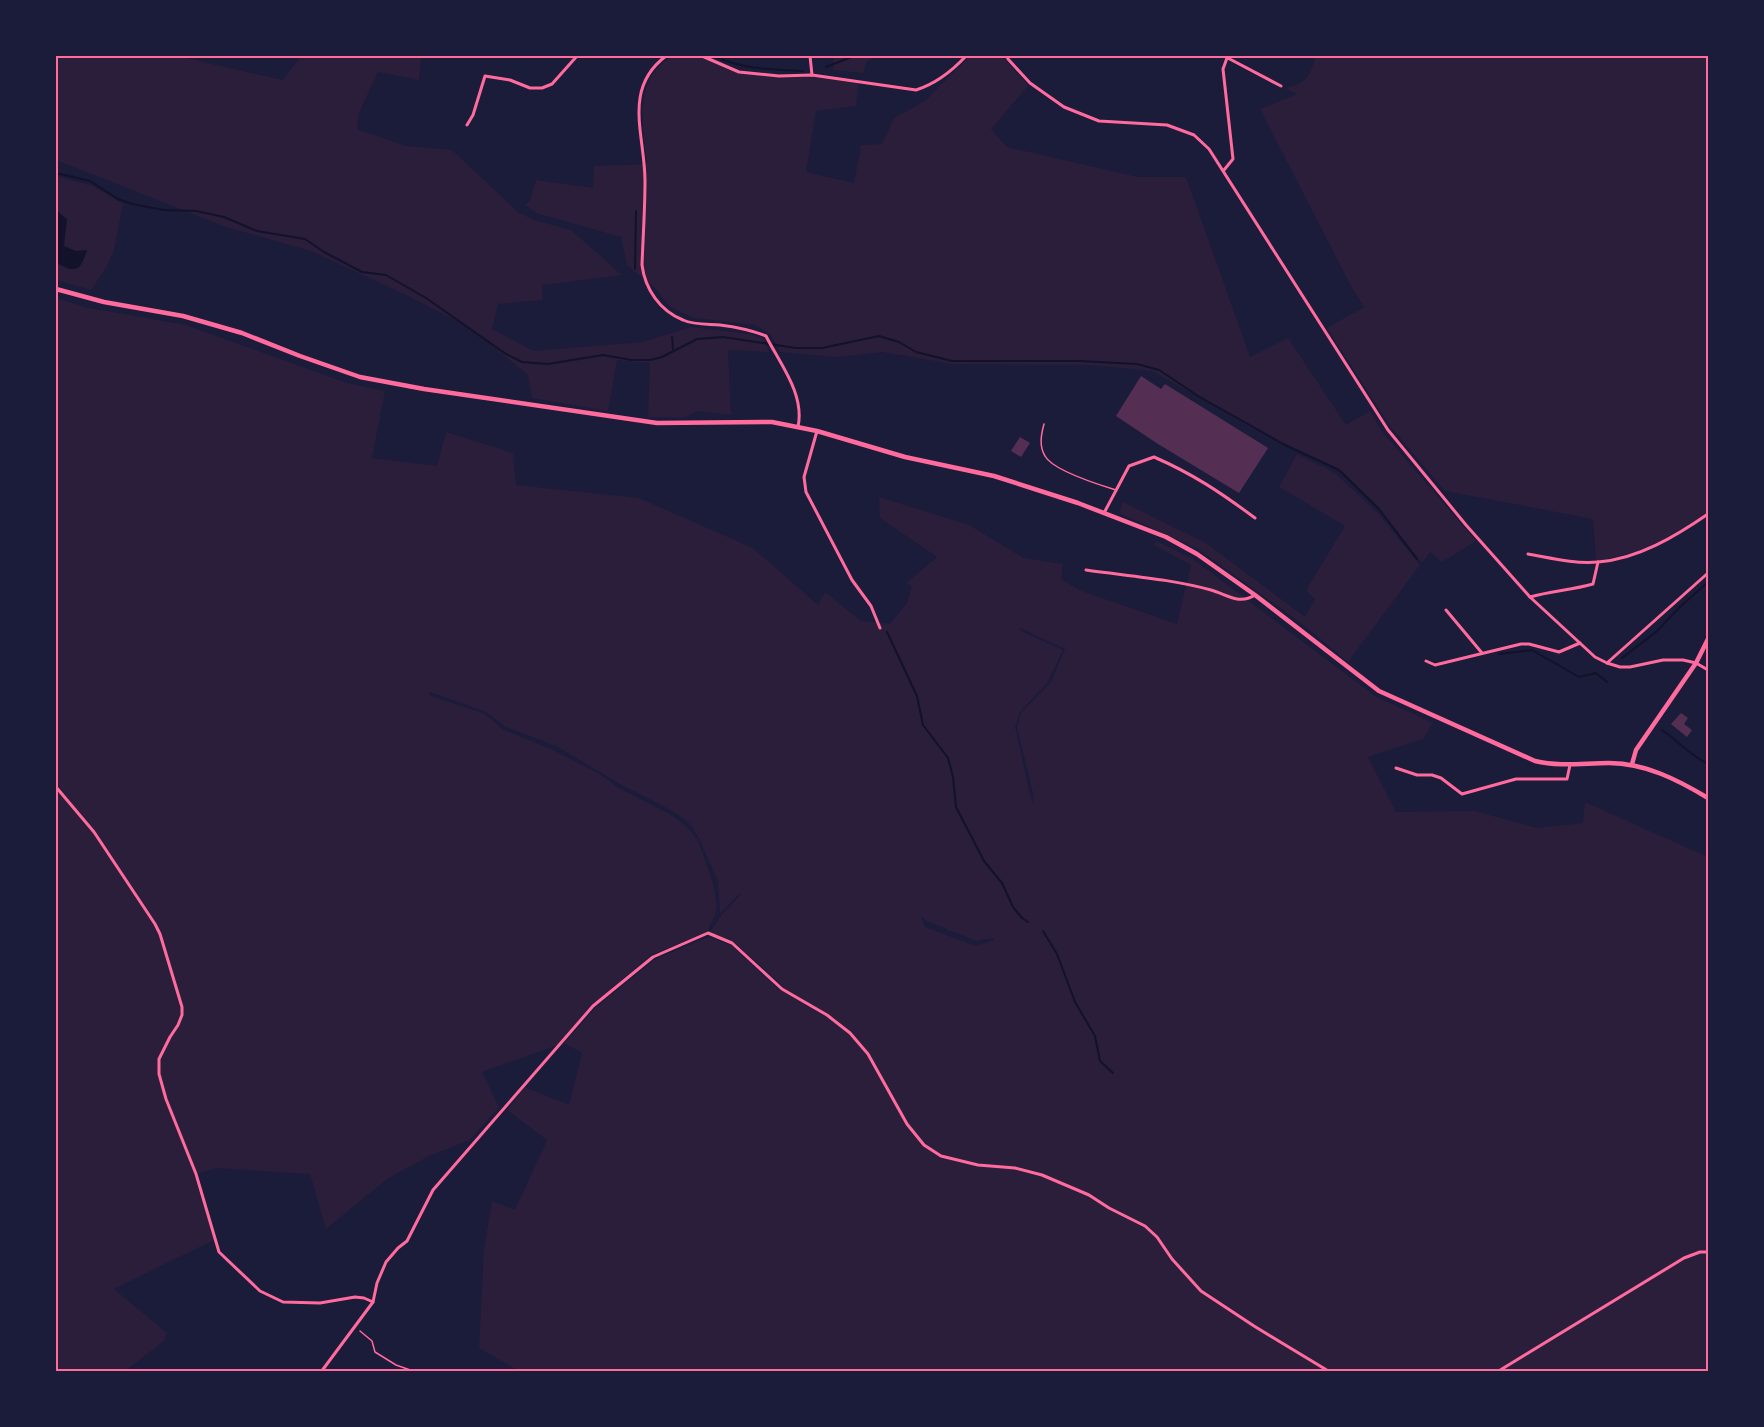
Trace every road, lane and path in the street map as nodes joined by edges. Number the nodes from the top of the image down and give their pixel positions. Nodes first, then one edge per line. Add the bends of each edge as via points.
1 (577, 56) edge
2 (666, 56) edge
3 (702, 56) edge
4 (810, 56) edge
5 (966, 56) edge
6 (1007, 56) edge
7 (1226, 57) edge
8 (812, 75) junction
9 (1281, 86) dead end
10 (467, 125) dead end
11 (1224, 170) junction
12 (56, 289) edge
13 (1044, 424) dead end
14 (798, 427) junction
15 (818, 431) junction
16 (1116, 490) junction
17 (1104, 513) junction
18 (1708, 514) edge
19 (1255, 518) dead end
20 (1528, 554) dead end
21 (1598, 562) junction
22 (1086, 570) dead end
23 (1708, 573) edge
24 (1255, 595) junction
25 (1530, 597) junction
26 (1446, 610) dead end
27 (880, 628) dead end
28 (1708, 639) edge
29 (1580, 643) junction
30 (1482, 653) junction
31 (1426, 661) dead end
32 (1607, 663) junction
33 (1695, 663) junction
34 (1708, 670) edge
35 (1632, 764) junction
36 (1570, 765) junction
37 (1396, 768) dead end
38 (56, 787) edge
39 (1708, 798) edge
40 (1708, 1252) edge
41 (373, 1302) junction
42 (355, 1326) junction
43 (321, 1371) edge
44 (416, 1371) edge
45 (1330, 1371) edge
46 (1497, 1371) edge

1 - 10 street via 552,84 542,88 485,76
2 - 14 street via 649,73 638,110 645,179 644,276 659,303 682,320 766,336 796,396
3 - 8 street via 739,72
4 - 8 street
5 - 8 street via 927,87 915,90
6 - 11 street via 1030,83 1064,107 1099,121 1167,125 1194,135
7 - 9 street
7 - 11 street via 1223,69 1233,159
11 - 25 street via 1388,430
12 - 14 main road via 242,333 360,377 657,423 771,422
13 - 16 lane via 1040,442 1045,458 1085,480
14 - 15 main road
15 - 17 main road via 905,457 994,476
15 - 27 street via 804,477 806,492
16 - 17 street
16 - 19 street via 1129,466 1154,457 1187,471
17 - 24 main road via 1197,554
18 - 21 street via 1636,554
20 - 21 street
21 - 25 street via 1593,584
22 - 24 street via 1178,583 1240,600
23 - 32 street
24 - 36 main road via 1379,691 1535,761
25 - 29 street
26 - 30 street
28 - 33 main road
29 - 30 street via 1559,652 1529,644
29 - 32 street
30 - 31 street via 1435,664
32 - 33 street via 1630,667 1664,660
33 - 34 street
33 - 35 main road via 1636,750
35 - 36 main road
35 - 39 main road via 1659,772
36 - 37 street via 1567,780 1516,779 1462,794 1441,778
38 - 41 street via 94,832 160,934 182,1015 159,1059 159,1074 196,1174 219,1252 260,1291 283,1302 320,1303 355,1297
40 - 46 street via 1684,1258
41 - 42 street
41 - 45 street via 387,1262 407,1241 433,1190 593,1006 653,957 708,933 732,943 782,989 827,1014 850,1033 868,1054 907,1124 924,1145 941,1156 1042,1175 1089,1195 1157,1237 1201,1291
42 - 43 street
42 - 44 path via 372,1341 375,1352

